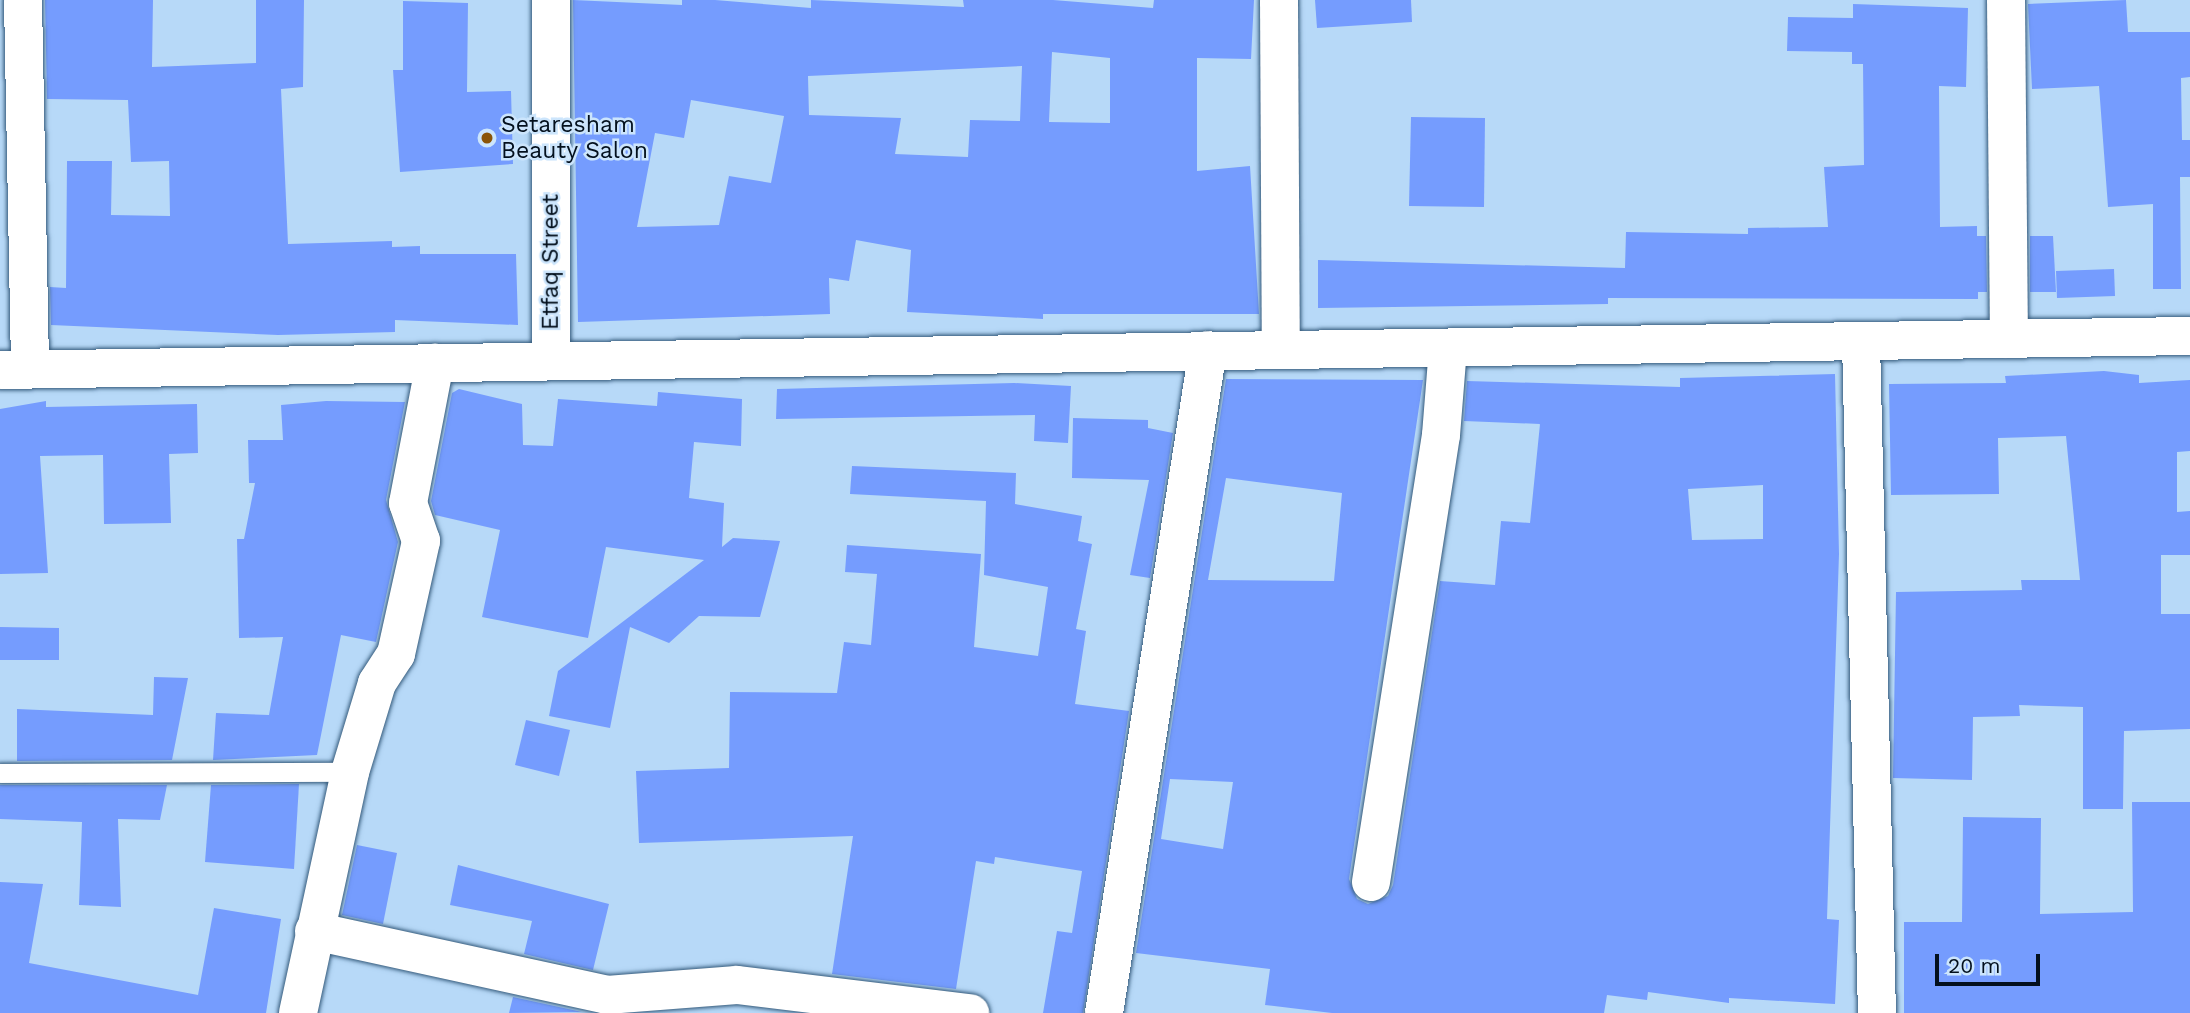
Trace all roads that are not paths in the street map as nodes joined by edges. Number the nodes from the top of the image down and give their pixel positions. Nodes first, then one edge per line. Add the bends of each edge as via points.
1 (23, 0) edge
2 (551, 0) edge
3 (1279, 0) edge
4 (2006, 0) edge
5 (2190, 336) edge
6 (2009, 339) junction
7 (1861, 341) junction
8 (1448, 348) junction
9 (1281, 350) junction
10 (1208, 351) junction
11 (551, 356) junction
12 (435, 363) junction
13 (15, 369) edge
14 (349, 772) junction
15 (0, 773) edge
16 (1371, 882) dead end
17 (314, 931) junction
18 (298, 1013) edge
19 (970, 1013) edge
20 (1104, 1013) edge
21 (1877, 1013) edge

1 - 13 street
2 - 11 street, Etfaq Street
3 - 9 street
4 - 6 street
5 - 6 street
6 - 7 street
7 - 8 street
7 - 21 street
8 - 9 street
8 - 16 street via 1441,435
9 - 10 street
10 - 11 street
10 - 20 street
11 - 12 street
12 - 13 street
12 - 14 street via 408,502 421,541 396,654 377,683
14 - 15 lane
14 - 17 street
17 - 18 street
17 - 19 street via 607,995 737,985

